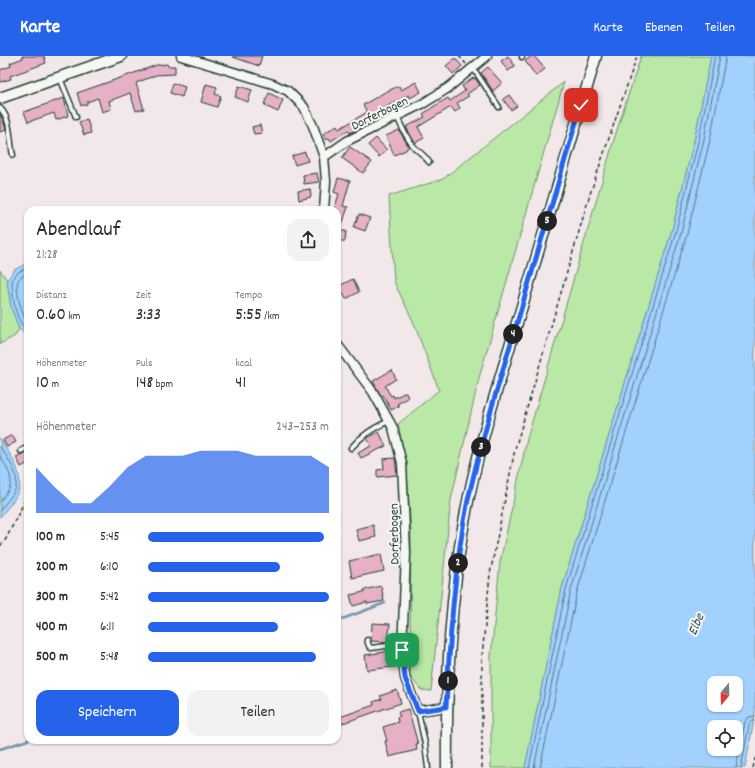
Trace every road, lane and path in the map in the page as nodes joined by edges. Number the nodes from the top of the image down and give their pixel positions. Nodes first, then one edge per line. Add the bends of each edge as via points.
1 (122, 56) edge
2 (181, 56) edge
3 (460, 56) edge
4 (487, 56) edge
5 (596, 56) edge
6 (637, 56) edge
7 (472, 68) junction
8 (60, 77) junction
9 (0, 98) edge
10 (499, 107) dead end
11 (0, 108) edge
12 (397, 116) junction
13 (76, 117) dead end
14 (13, 154) dead end
15 (324, 157) junction
16 (429, 162) dead end
17 (324, 206) edge
18 (341, 349) edge
19 (390, 421) junction
20 (351, 448) dead end
21 (24, 449) edge
22 (20, 451) dead end
23 (24, 502) edge
24 (0, 546) edge
25 (367, 640) dead end
26 (402, 644) junction
27 (446, 707) junction
28 (418, 711) junction
29 (755, 758) edge
30 (428, 768) edge
31 (447, 768) edge
32 (482, 768) edge
33 (753, 768) edge

1 - 8 street
2 - 15 street via 288,91 304,108
3 - 7 path
4 - 7 street, Dorferbogen
5 - 27 street via 503,370 468,501 451,620
6 - 32 path via 590,194 515,449 489,582 482,657
7 - 10 lane
7 - 12 street, Dorferbogen via 448,88
8 - 9 street
8 - 13 lane
11 - 14 lane via 6,117
12 - 15 street, Dorferbogen via 347,141
12 - 16 lane via 408,139
15 - 17 street
18 - 19 street, Dorferbogen via 373,392
19 - 20 lane via 360,438
19 - 26 street, Dorferbogen via 402,464 406,553
21 - 22 lane
23 - 24 path
25 - 26 lane via 371,648
26 - 28 street, Dorferbogen via 405,678
27 - 28 street
27 - 31 street
28 - 30 lane
29 - 33 path

